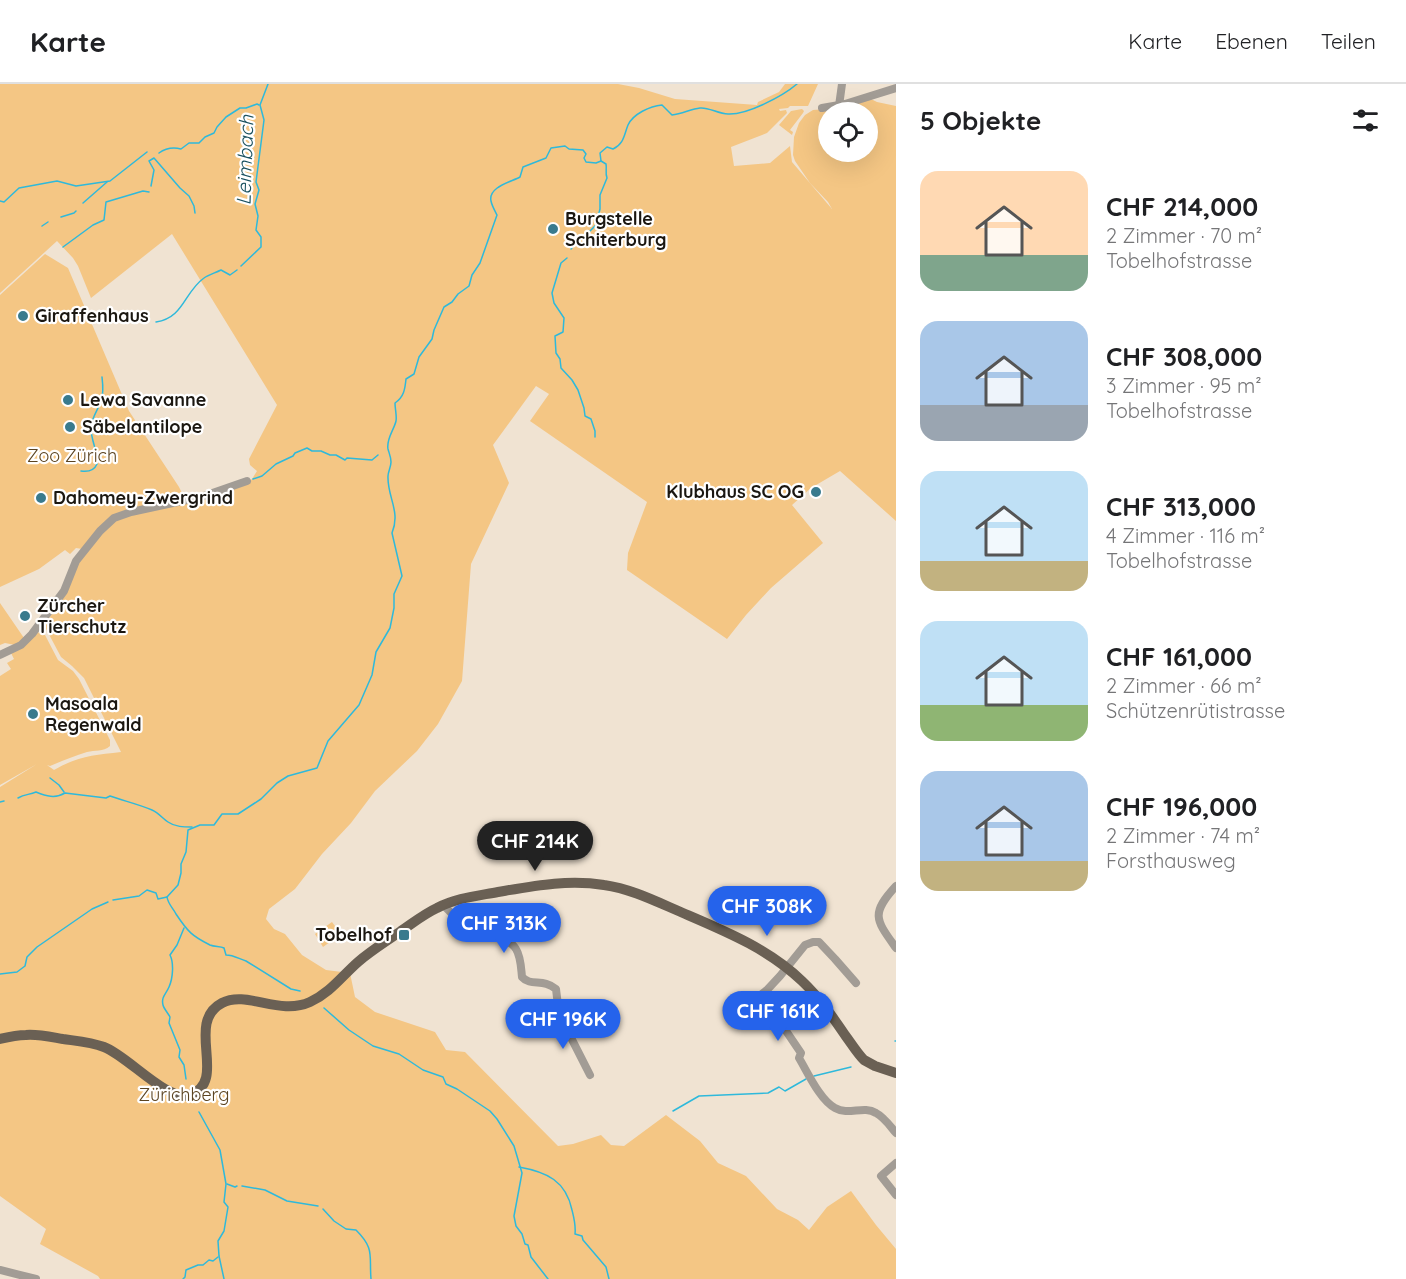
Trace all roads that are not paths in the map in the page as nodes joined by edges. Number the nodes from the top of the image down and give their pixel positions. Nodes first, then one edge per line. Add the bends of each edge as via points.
1 (842, 84) edge
2 (896, 88) edge
3 (840, 102) edge
4 (852, 102) edge
5 (247, 481) dead end
6 (0, 655) edge
7 (896, 886) edge
8 (444, 905) junction
9 (896, 948) edge
10 (787, 968) junction
11 (856, 983) dead end
12 (735, 1015) dead end
13 (780, 1022) dead end
14 (0, 1039) edge
15 (896, 1073) edge
16 (590, 1075) dead end
17 (896, 1133) edge
18 (896, 1163) edge
19 (896, 1195) edge
20 (0, 1269) edge
21 (36, 1279) edge

1 - 3 street
2 - 4 street
5 - 6 street via 201,497 114,518 76,561 64,591 32,634 21,645
7 - 9 street via 878,915
8 - 10 main road via 474,896 545,885 608,885 649,898 729,933
8 - 14 main road via 371,951 311,1002 285,1007 233,999 218,1005 205,1026 205,1081 189,1095 179,1096 164,1089 129,1061 102,1046 38,1035
8 - 16 street via 453,914 513,945 524,980 547,983 556,989 559,1014
10 - 11 street via 805,945 819,942
10 - 12 street
10 - 15 main road via 818,998 864,1060
13 - 17 street via 801,1053 814,1084 831,1106 844,1112 871,1110
18 - 19 street via 881,1176
20 - 21 street

